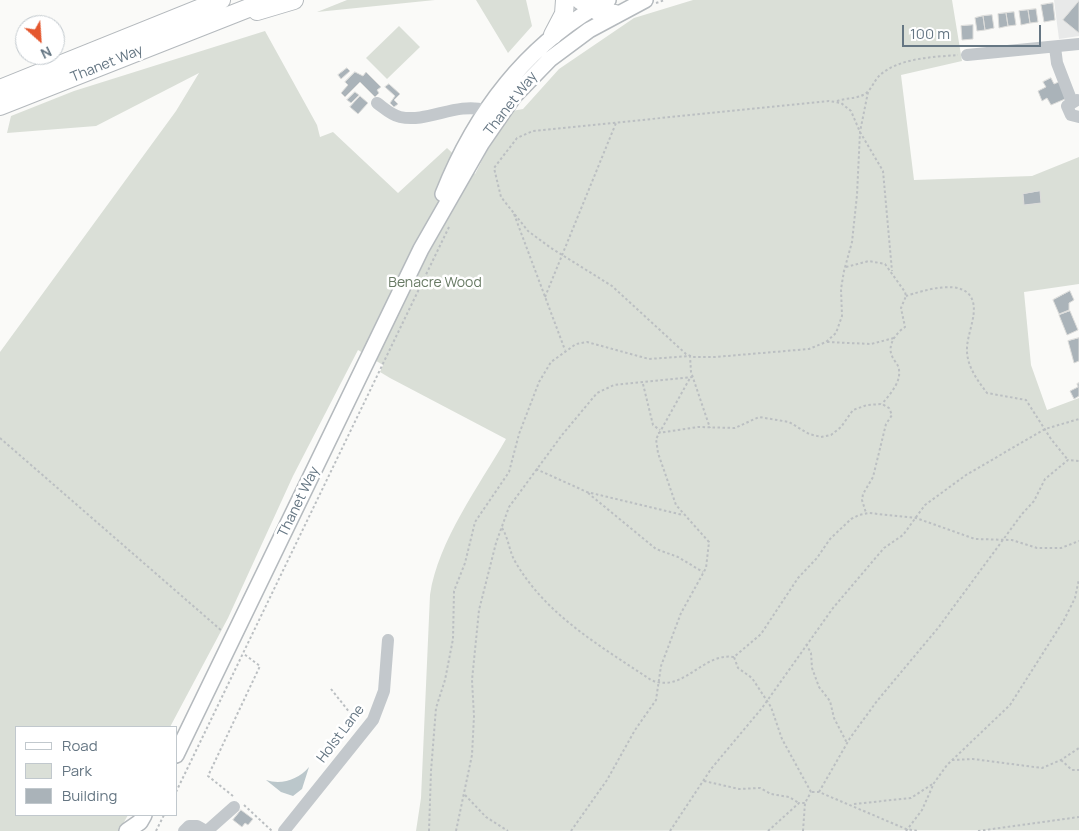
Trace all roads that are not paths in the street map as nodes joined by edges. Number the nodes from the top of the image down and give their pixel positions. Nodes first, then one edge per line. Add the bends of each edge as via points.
1 (221, 0) edge
2 (269, 0) edge
3 (294, 0) edge
4 (566, 0) edge
5 (647, 3) edge
6 (586, 4) edge
7 (611, 7) edge
8 (214, 22) junction
9 (553, 35) junction
10 (1079, 44) edge
11 (1054, 47) junction
12 (968, 55) road end
13 (0, 89) edge
14 (1076, 101) edge
15 (377, 103) dead end
16 (0, 106) edge
17 (484, 110) junction
18 (1079, 117) edge
19 (421, 249) junction
20 (388, 640) dead end
21 (178, 751) edge
22 (234, 807) dead end
23 (184, 831) edge
24 (206, 831) edge
25 (284, 831) edge

1 - 13 highway, Thanet Way
2 - 8 highway, Thanet Way
3 - 8 highway
4 - 9 highway via 564,14
5 - 7 main road, Thanet Way
6 - 7 highway via 599,12
6 - 9 main road, Thanet Way
7 - 19 main road, Thanet Way via 538,70 514,96 481,144
8 - 16 highway, Thanet Way
9 - 17 main road, Thanet Way via 510,76
10 - 11 street
11 - 12 street
11 - 14 street via 1057,63
14 - 18 street via 1067,106 1071,116
15 - 17 street via 402,117 420,118 470,107
17 - 19 main road, Thanet Way via 456,160
19 - 21 main road, Thanet Way
20 - 25 street, Holst Lane via 380,706
22 - 24 street
23 - 24 street via 189,826 197,826

